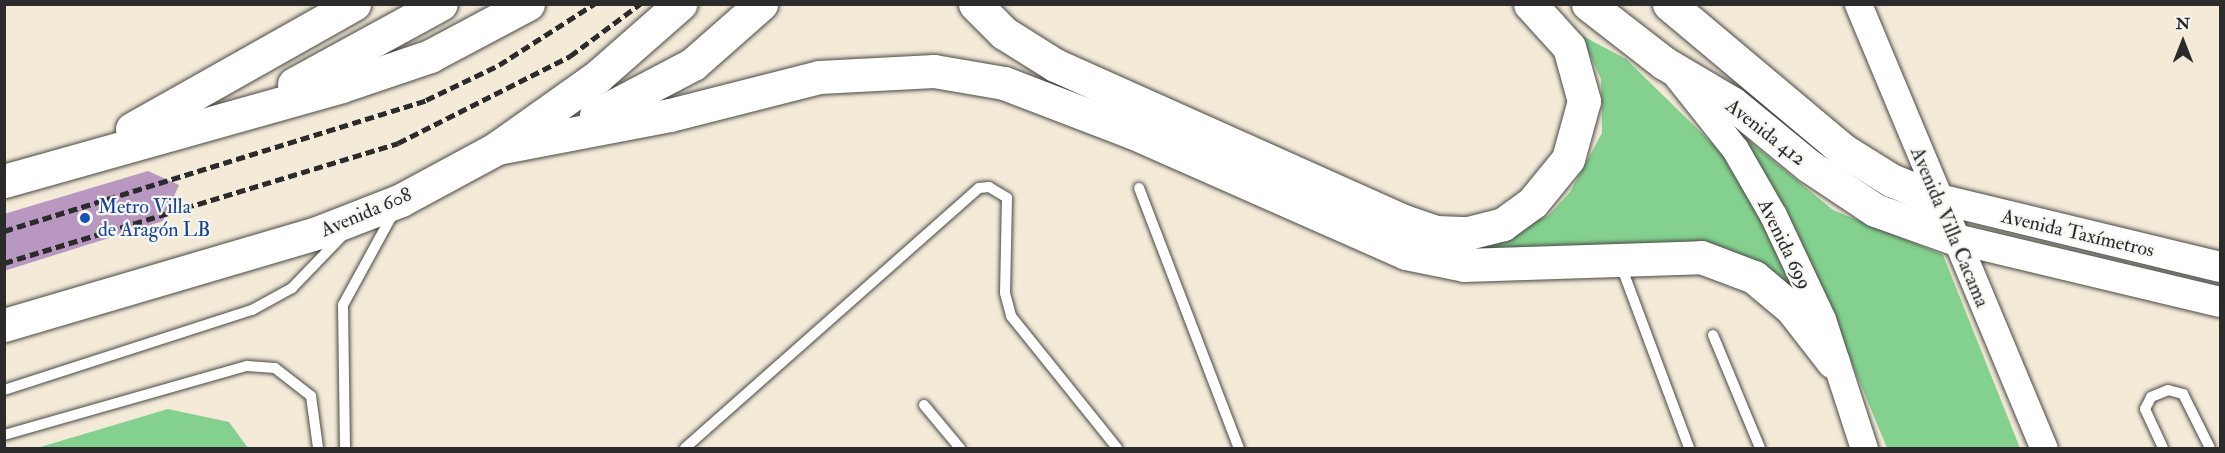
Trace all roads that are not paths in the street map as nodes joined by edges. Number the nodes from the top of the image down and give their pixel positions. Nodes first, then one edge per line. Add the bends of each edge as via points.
1 (354, 4) edge
2 (441, 4) edge
3 (528, 4) edge
4 (680, 4) edge
5 (762, 4) edge
6 (975, 4) edge
7 (1530, 4) edge
8 (1588, 4) edge
9 (1669, 4) edge
10 (1858, 4) edge
11 (1665, 63) junction
12 (230, 114) junction
13 (497, 148) junction
14 (75, 160) junction
15 (4, 181) edge
16 (1139, 188) dead end
17 (1935, 198) junction
18 (401, 200) junction
19 (361, 216) junction
20 (1956, 239) junction
21 (1619, 261) junction
22 (2220, 267) edge
23 (2220, 302) edge
24 (4, 325) edge
25 (1713, 335) dead end
26 (1833, 362) junction
27 (4, 390) edge
28 (924, 405) dead end
29 (4, 435) edge
30 (318, 448) edge
31 (345, 448) edge
32 (685, 448) edge
33 (960, 448) edge
34 (1117, 448) edge
35 (1239, 448) edge
36 (1689, 448) edge
37 (1760, 448) edge
38 (1864, 448) edge
39 (2044, 448) edge
40 (2163, 448) edge
41 (2210, 448) edge

1 - 14 main road
2 - 12 main road via 326,69
3 - 12 main road via 430,56 342,86
4 - 13 main road, Avenida 608 via 597,77
5 - 13 main road via 693,64 628,103
6 - 7 main road via 1004,33 1056,65 1404,221 1436,232 1468,233 1503,224 1533,202 1568,159 1584,101 1569,47
8 - 11 main road, Avenida 412
9 - 17 main road, Avenida 412 via 1843,150 1892,180
10 - 17 street, Avenida Villa Cacama
11 - 20 main road, Avenida 412 via 1732,103 1809,166 1875,210
11 - 26 street, Avenida 699 via 1735,149 1773,214 1822,320
12 - 14 main road
13 - 18 main road, Avenida 608
13 - 21 main road via 670,115 819,77 934,71 1004,83 1036,95 1406,253 1464,265
14 - 15 main road
16 - 35 lane
17 - 20 street, Avenida Villa Cacama
17 - 22 main road, Avenida Taxímetros
18 - 19 main road, Avenida 608
18 - 31 lane via 343,305
19 - 24 main road, Avenida 608
19 - 27 lane via 292,288 252,310
20 - 23 main road, Avenida Taxímetros
20 - 39 street, Avenida Villa Cacama
21 - 26 main road via 1701,257 1754,277 1791,308
21 - 36 lane
25 - 37 lane
26 - 38 street, Avenida 699
28 - 33 lane
29 - 30 lane via 247,366 275,368 311,396
32 - 34 lane via 979,188 989,187 1007,198 1005,293 1011,316
40 - 41 lane via 2145,410 2151,397 2168,390 2183,394

